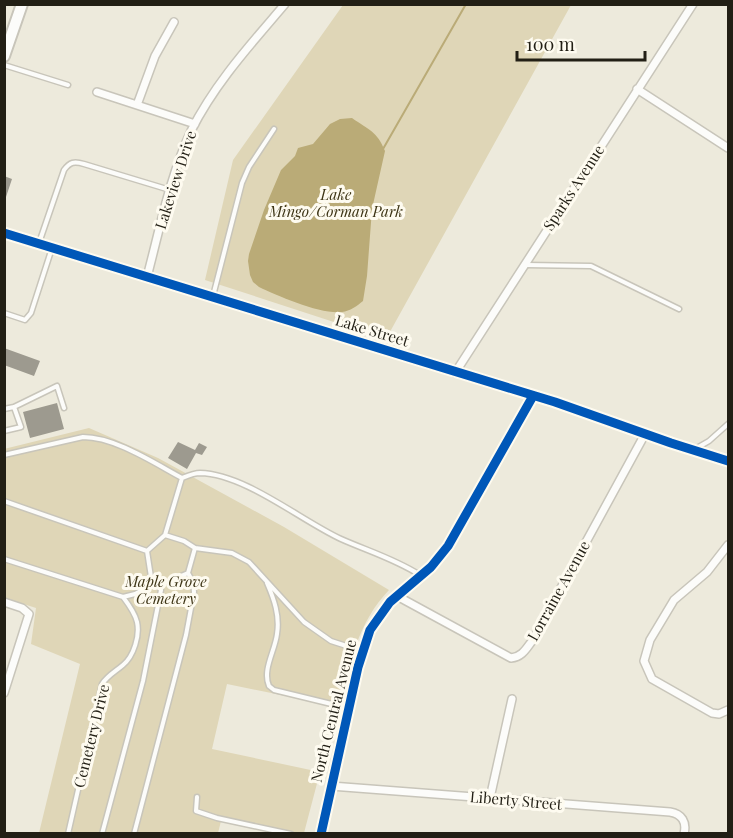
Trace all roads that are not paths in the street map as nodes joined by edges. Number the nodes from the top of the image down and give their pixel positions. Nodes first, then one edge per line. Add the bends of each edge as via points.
1 (22, 4) edge
2 (285, 4) edge
3 (693, 4) edge
4 (174, 22) dead end
5 (4, 56) edge
6 (4, 65) edge
7 (68, 85) dead end
8 (637, 89) junction
9 (97, 92) dead end
10 (137, 105) junction
11 (195, 124) junction
12 (274, 129) dead end
13 (729, 148) edge
14 (171, 190) junction
15 (4, 232) edge
16 (39, 243) junction
17 (53, 247) junction
18 (525, 265) junction
19 (147, 277) junction
20 (213, 297) junction
21 (679, 309) dead end
22 (4, 313) edge
23 (455, 373) junction
24 (533, 396) junction
25 (14, 407) junction
26 (64, 408) dead end
27 (4, 409) edge
28 (729, 424) edge
29 (4, 431) edge
30 (645, 434) junction
31 (694, 450) junction
32 (4, 455) edge
33 (729, 461) edge
34 (182, 478) junction
35 (4, 501) edge
36 (165, 535) junction
37 (729, 545) edge
38 (195, 548) junction
39 (147, 550) junction
40 (4, 559) edge
41 (188, 573) junction
42 (421, 575) junction
43 (264, 576) junction
44 (156, 583) junction
45 (135, 594) junction
46 (397, 596) junction
47 (123, 597) junction
48 (4, 602) edge
49 (131, 609) junction
50 (362, 651) junction
51 (4, 693) edge
52 (512, 699) dead end
53 (348, 708) junction
54 (729, 710) edge
55 (331, 786) junction
56 (197, 797) dead end
57 (490, 798) junction
58 (68, 834) edge
59 (102, 834) edge
60 (135, 834) edge
61 (291, 834) edge
62 (321, 834) edge
63 (684, 834) edge

1 - 5 main road
2 - 11 street, Lakeview Drive via 235,62
3 - 8 street, Sparks Avenue
4 - 10 street via 155,56
6 - 7 lane
8 - 13 street
8 - 18 street, Sparks Avenue
9 - 10 street
10 - 11 street
11 - 14 street, Lakeview Drive
12 - 20 lane via 242,183
14 - 16 lane via 84,164 68,164
14 - 19 street, Lakeview Drive
15 - 16 street, Lake Street
16 - 17 street, Lake Street
17 - 19 street, Lake Street
17 - 22 lane via 31,313 25,320
18 - 21 lane via 591,266
18 - 23 street, Sparks Avenue
19 - 20 street, Lake Street
20 - 23 street, Lake Street
23 - 24 street, Lake Street
24 - 30 street, Lake Street
24 - 42 street, North Central Avenue via 458,531
25 - 26 lane via 57,386
25 - 27 lane
25 - 29 lane via 21,427
28 - 31 lane
30 - 31 street, Lake Street
30 - 46 street, Lorraine Avenue via 532,641 518,657 511,658
31 - 33 street, Lake Street
32 - 34 lane via 97,437
34 - 36 lane
34 - 42 lane via 198,473 233,481 342,539
35 - 39 lane
36 - 38 lane
36 - 39 lane
37 - 54 street via 707,572 674,600 650,640 644,661 652,679 673,692 712,713
38 - 41 lane
38 - 43 lane via 232,553
39 - 44 lane via 151,577
40 - 47 lane
41 - 44 lane
41 - 60 lane via 194,592 186,635
42 - 46 street, North Central Avenue
43 - 50 lane via 304,622 331,641
43 - 53 lane via 278,615 267,673 269,686
44 - 45 lane
44 - 59 lane via 160,590 148,658
45 - 47 lane
45 - 49 lane
46 - 50 street, North Central Avenue via 370,630
47 - 49 lane, Cemetery Drive
48 - 51 street via 29,614
49 - 58 lane, Cemetery Drive via 137,624 132,654 102,684
50 - 53 street, North Central Avenue
52 - 57 street
53 - 55 street, North Central Avenue
55 - 57 street, Liberty Street
55 - 62 street, North Central Avenue
56 - 61 lane via 196,811
57 - 63 street, Liberty Street via 670,812 683,818

